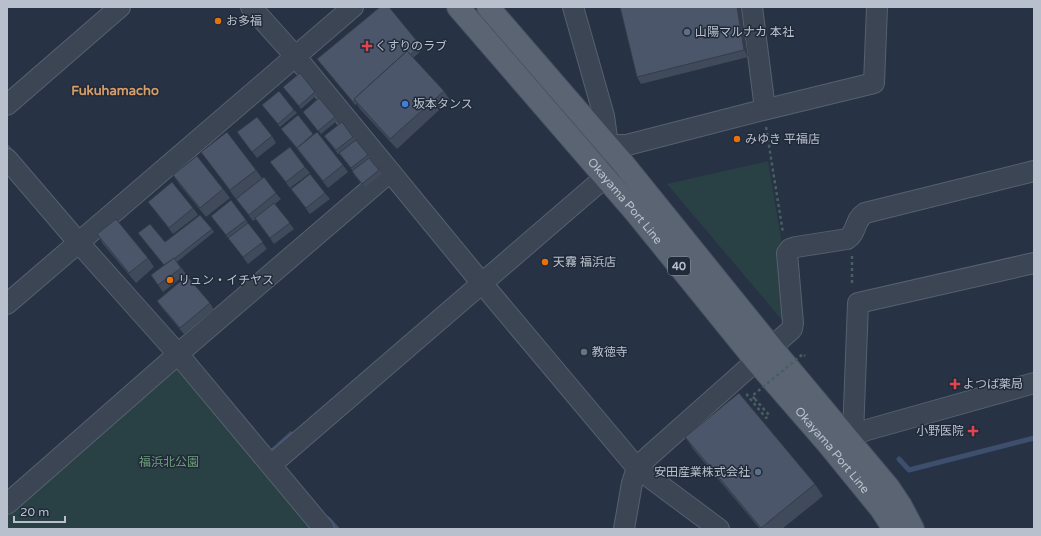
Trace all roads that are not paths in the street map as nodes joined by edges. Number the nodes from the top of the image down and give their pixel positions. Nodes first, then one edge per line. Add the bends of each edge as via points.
1 (120, 7) edge
2 (251, 7) edge
3 (352, 7) edge
4 (458, 7) edge
5 (488, 7) edge
6 (574, 7) edge
7 (752, 7) edge
8 (877, 7) edge
9 (299, 54) junction
10 (7, 105) edge
11 (764, 110) junction
12 (608, 144) junction
13 (7, 159) edge
14 (622, 162) junction
15 (1034, 171) edge
16 (390, 172) junction
17 (604, 178) junction
18 (79, 243) junction
19 (1034, 263) edge
20 (478, 279) junction
21 (7, 304) edge
22 (181, 352) junction
23 (764, 355) junction
24 (1034, 383) edge
25 (843, 439) junction
26 (275, 461) junction
27 (637, 468) junction
28 (7, 504) edge
29 (324, 529) edge
30 (624, 529) edge
31 (719, 529) edge
32 (894, 529) edge
33 (913, 529) edge

1 - 10 street
2 - 9 street
3 - 9 street
4 - 17 main road, Okayama Port Line / 40
5 - 12 main road, Okayama Port Line / 40
6 - 12 street via 604,116
7 - 11 street
8 - 11 street via 874,83
9 - 16 street
9 - 18 street
11 - 12 street via 627,145
12 - 14 main road, Okayama Port Line / 40
13 - 18 street
14 - 17 street
14 - 23 main road, Okayama Port Line / 40
15 - 23 street via 866,213 860,216 851,236 843,240 790,249 787,253 792,330
16 - 20 street
16 - 22 street
17 - 20 street
17 - 23 main road, Okayama Port Line / 40
18 - 21 street
18 - 22 street
19 - 25 street via 858,303
20 - 26 street
20 - 27 street
22 - 26 street
22 - 28 street
23 - 25 main road, Okayama Port Line / 40
23 - 27 street
24 - 25 street
25 - 32 main road, Okayama Port Line / 40
25 - 33 main road, Okayama Port Line / 40 via 889,488
26 - 29 street
27 - 30 street
27 - 31 street

